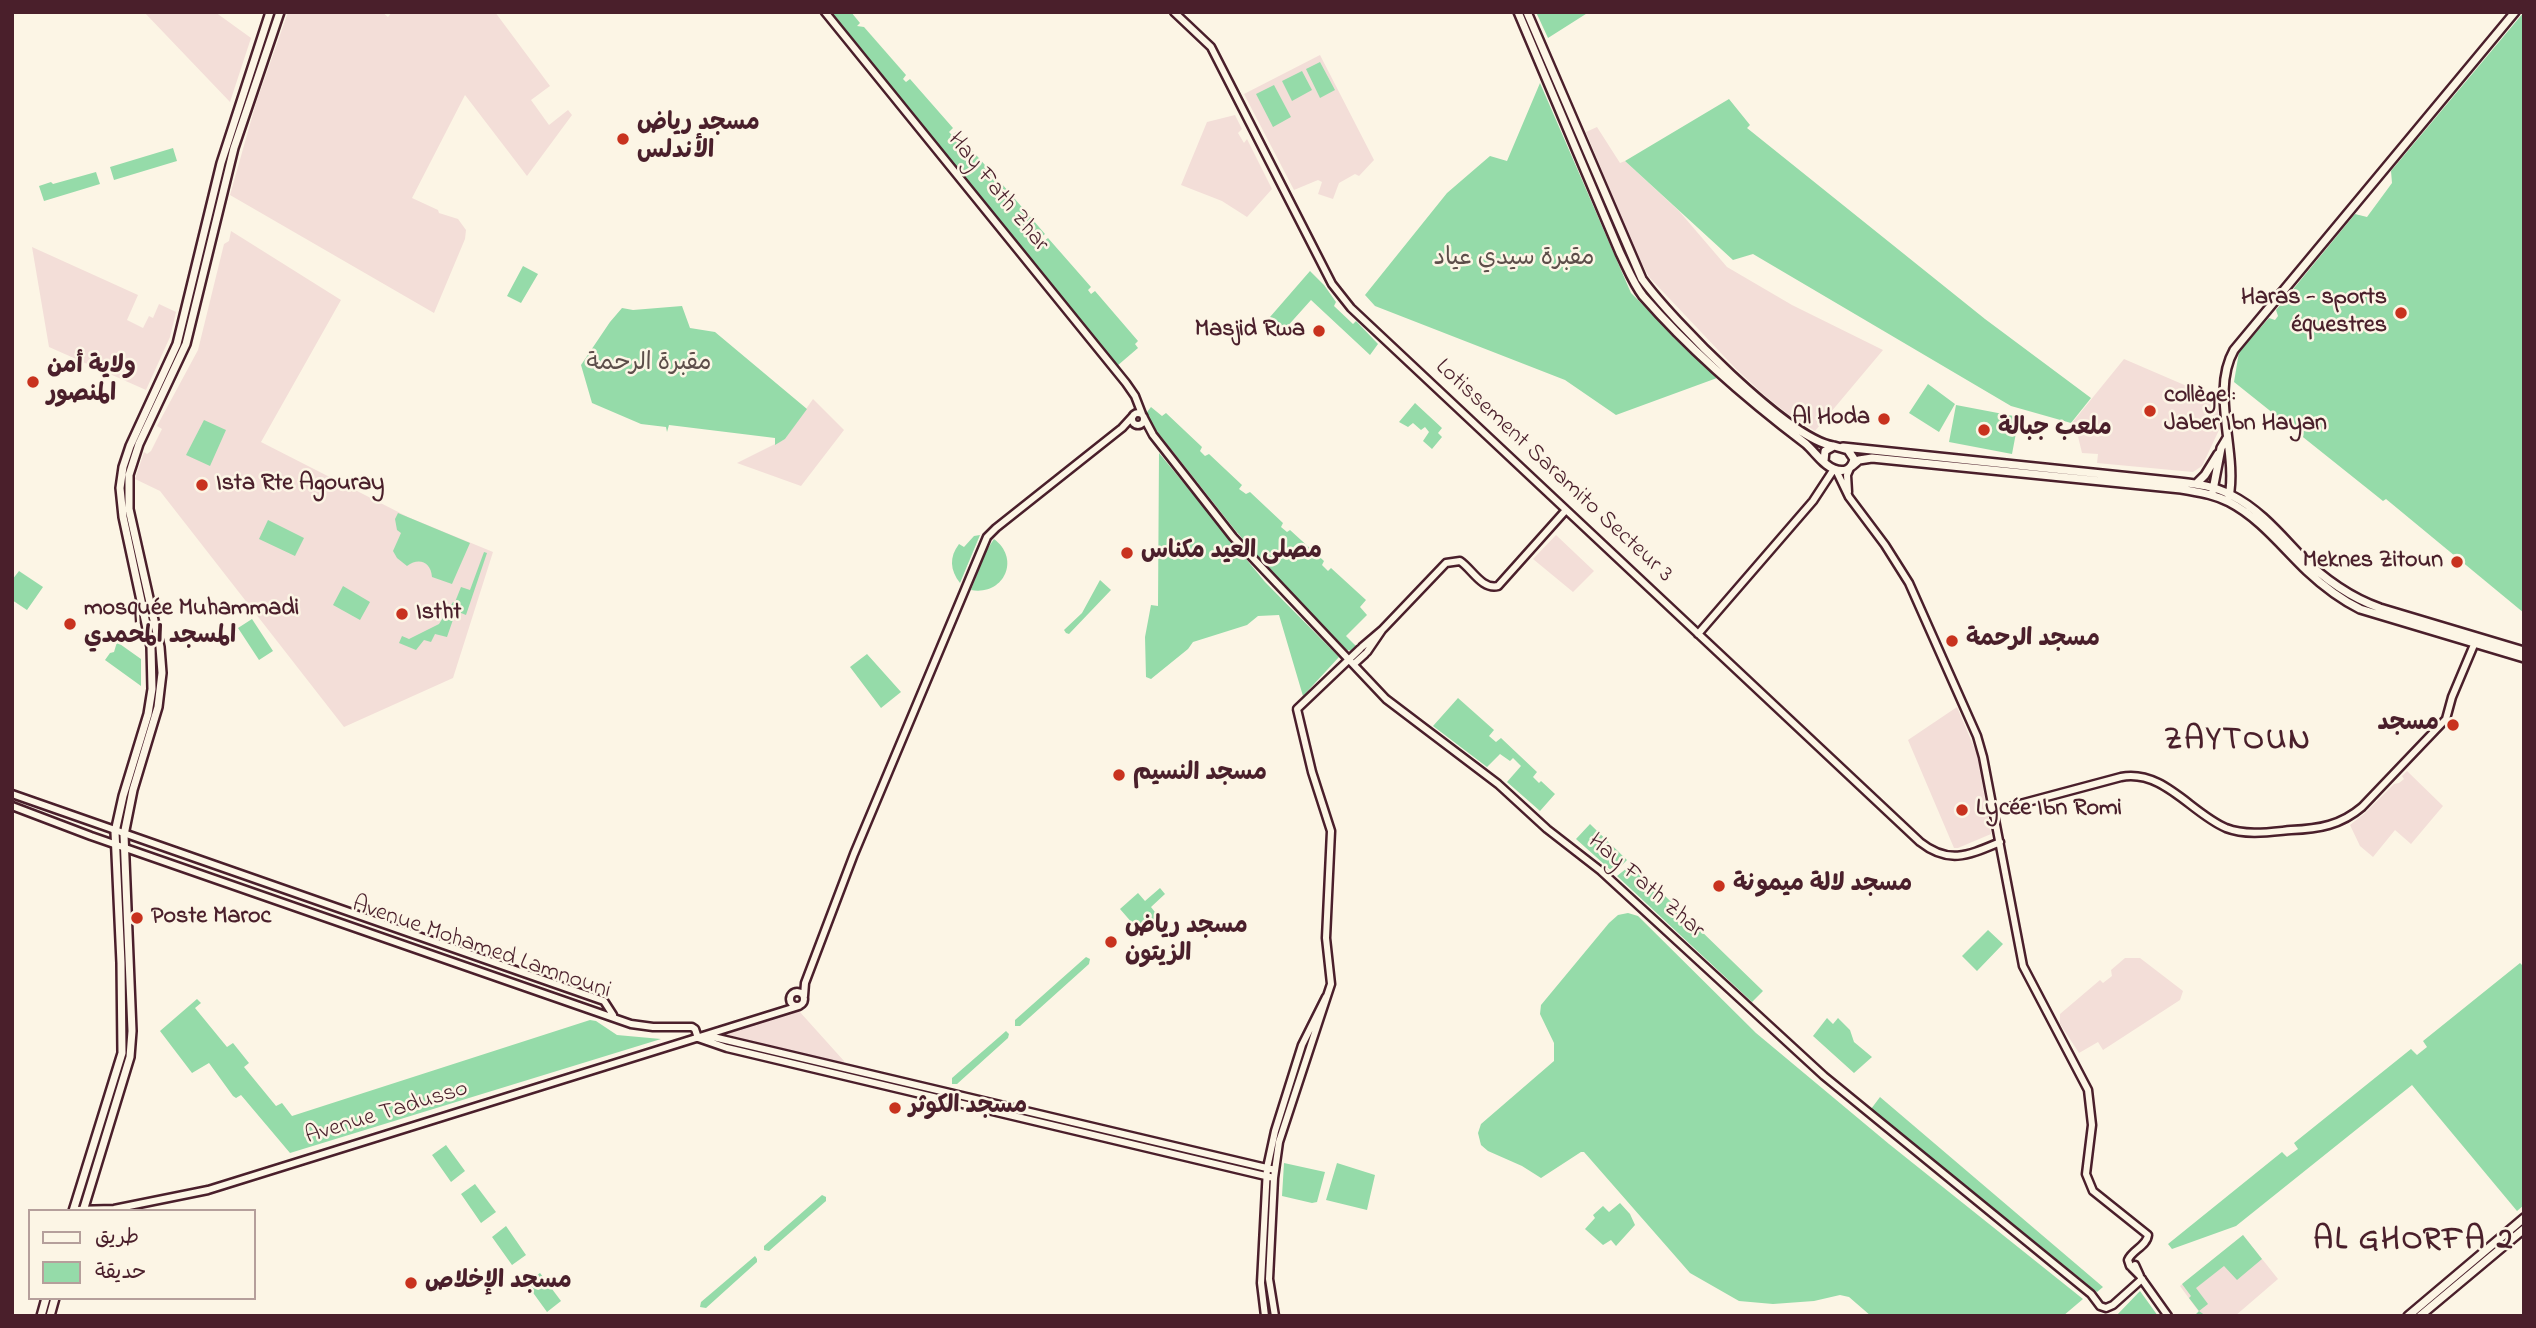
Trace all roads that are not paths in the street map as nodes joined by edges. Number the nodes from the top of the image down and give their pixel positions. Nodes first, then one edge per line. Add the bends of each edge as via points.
1 (270, 12) edge
2 (280, 12) edge
3 (825, 12) edge
4 (1174, 12) edge
5 (1518, 12) edge
6 (1527, 12) edge
7 (2515, 12) edge
8 (1619, 239) junction
9 (1680, 328) junction
10 (1136, 401) junction
11 (1133, 415) junction
12 (1143, 416) junction
13 (1138, 425) junction
14 (1122, 428) junction
15 (1153, 435) junction
16 (2227, 437) junction
17 (1834, 446) junction
18 (1843, 447) junction
19 (2221, 448) junction
20 (1825, 463) junction
21 (1851, 467) junction
22 (1835, 469) junction
23 (2195, 484) junction
24 (1824, 488) junction
25 (1844, 489) junction
26 (2213, 492) junction
27 (1849, 497) junction
28 (2229, 497) junction
29 (1566, 510) junction
30 (1698, 634) junction
31 (2476, 640) junction
32 (2524, 650) edge
33 (2524, 658) edge
34 (1351, 662) junction
35 (153, 673) junction
36 (162, 673) junction
37 (12, 794) edge
38 (12, 806) edge
39 (1994, 811) junction
40 (115, 832) junction
41 (124, 835) junction
42 (2000, 842) junction
43 (114, 844) junction
44 (124, 847) junction
45 (805, 983) junction
46 (1329, 991) junction
47 (796, 992) junction
48 (804, 996) junction
49 (790, 1000) junction
50 (799, 1006) junction
51 (783, 1012) junction
52 (614, 1016) junction
53 (708, 1035) junction
54 (698, 1038) junction
55 (1267, 1168) junction
56 (1275, 1170) junction
57 (1266, 1177) junction
58 (1274, 1178) junction
59 (74, 1209) edge
60 (84, 1209) edge
61 (103, 1209) edge
62 (2524, 1218) edge
63 (2524, 1229) edge
64 (2141, 1278) junction
65 (1265, 1316) edge
66 (1275, 1316) edge
67 (2168, 1316) edge
68 (2408, 1316) edge
69 (2420, 1316) edge

1 - 35 main road via 220,163 177,344 123,467 123,517
2 - 36 main road via 234,148 186,344 129,475 129,509
3 - 10 street, Hay Fath Zhar
4 - 29 street, Lotissement Saramito Secteur 3 via 1211,47 1338,292
5 - 8 main road
6 - 8 main road
7 - 16 main road via 2234,350 2225,381
8 - 9 main road via 1642,279
9 - 17 main road via 1776,414 1819,442
9 - 20 main road via 1760,410
10 - 11 street
10 - 12 street, Hay Fath Zhar
11 - 12 street
11 - 13 street via 1132,421
11 - 14 street
12 - 13 street
12 - 15 street, Hay Fath Zhar
13 - 14 street
13 - 15 street
14 - 45 street via 991,531 984,543
15 - 34 street, Hay Fath Zhar via 1233,537
16 - 19 main road
16 - 28 main road
17 - 18 main road
17 - 20 main road via 1825,451
18 - 21 main road via 1853,455
18 - 23 main road
19 - 23 main road
19 - 26 main road
20 - 22 main road
20 - 24 street
21 - 22 main road
21 - 26 main road via 1872,458
21 - 27 street
22 - 24 street
22 - 25 street
23 - 26 main road
24 - 25 street via 1835,484
24 - 30 street
25 - 27 street
26 - 28 main road
27 - 39 street via 1901,569 1919,603 1977,736
28 - 31 main road via 2342,599 2371,613
29 - 30 street, Lotissement Saramito Secteur 3
29 - 34 street via 1498,586 1486,585 1460,562 1446,563
30 - 42 street, Lotissement Saramito Secteur 3 via 1927,848 1961,856
31 - 32 main road
31 - 33 main road
31 - 39 street via 2443,723 2362,807 2331,825 2265,832 2227,828 2141,775
34 - 46 street via 1297,709 1331,831 1326,931
34 - 64 street, Hay Fath Zhar via 1385,699 1498,784 1601,871 1824,1076 2100,1306 2113,1305
35 - 36 main road
35 - 40 main road via 148,714
36 - 41 main road via 158,707
37 - 40 street, Avenue Mohamed Lamnouni
38 - 43 street, Avenue Mohamed Lamnouni
39 - 42 street
40 - 41 street, Avenue Mohamed Lamnouni
40 - 43 main road
41 - 44 main road
41 - 52 street, Avenue Mohamed Lamnouni via 604,1001
42 - 64 street via 2026,974 2088,1090 2092,1115 2088,1183 2148,1236 2132,1264
43 - 44 street, Avenue Mohamed Lamnouni
43 - 59 main road via 122,1053
44 - 52 street, Avenue Mohamed Lamnouni
44 - 60 main road via 131,1044
45 - 47 street
45 - 48 street
46 - 55 street via 1302,1045
46 - 56 street via 1286,1118
47 - 48 street
47 - 49 street
48 - 50 street
49 - 50 street
49 - 51 street
50 - 51 street, Avenue Tadusso
51 - 53 street, Avenue Tadusso
52 - 54 street via 642,1026 692,1027
53 - 54 street, Avenue Tadusso
53 - 55 street
54 - 57 street
54 - 61 street, Avenue Tadusso via 208,1190
55 - 56 street
55 - 57 street
56 - 58 street
57 - 58 street
57 - 65 street via 1261,1283
58 - 66 street via 1269,1279
62 - 68 main road
63 - 69 main road
64 - 67 street

